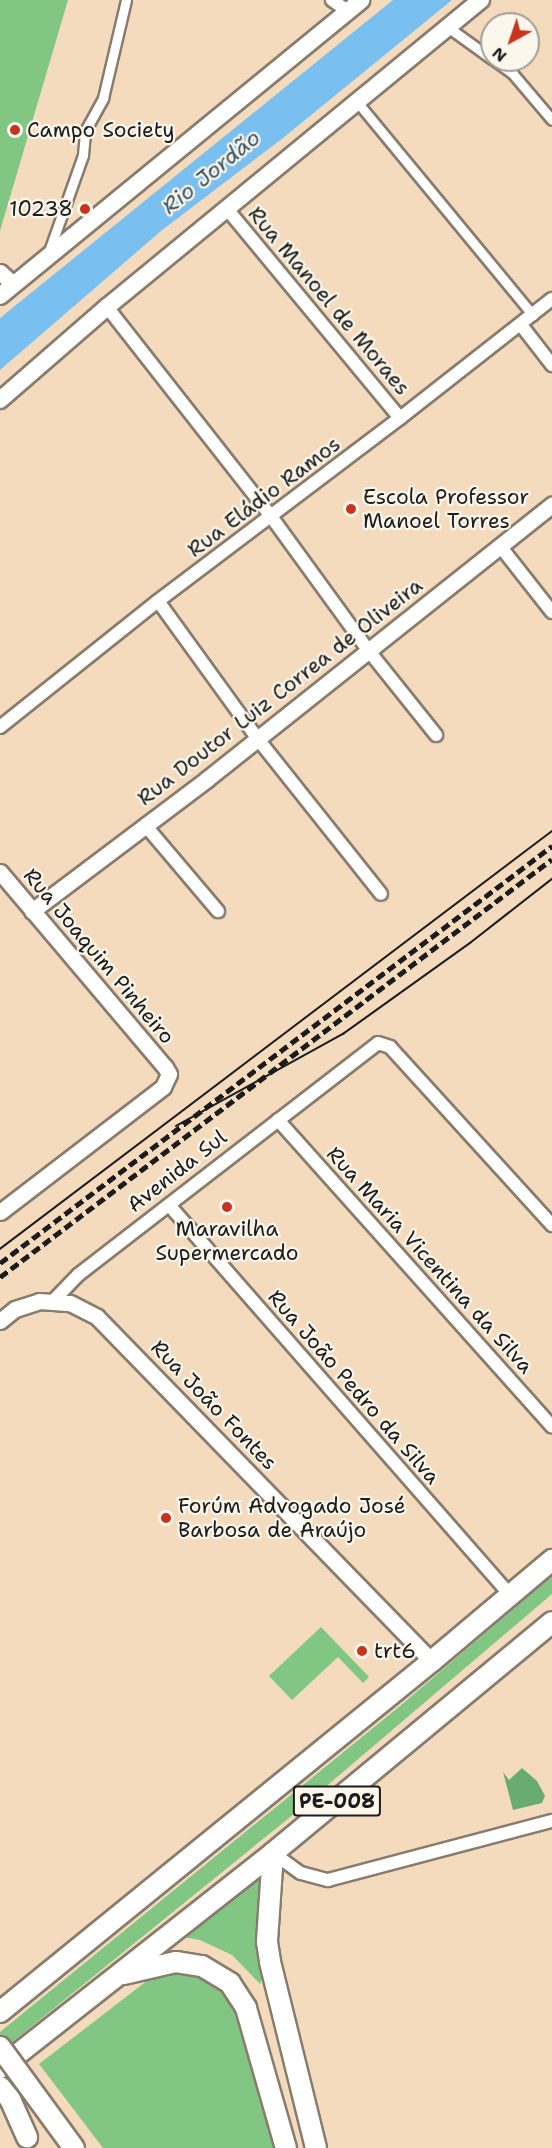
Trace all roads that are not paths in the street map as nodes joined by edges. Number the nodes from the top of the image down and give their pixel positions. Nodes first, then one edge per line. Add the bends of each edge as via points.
1 (126, 0) edge
2 (332, 0) edge
3 (481, 0) edge
4 (354, 5) edge
5 (449, 28) junction
6 (480, 50) edge
7 (510, 72) edge
8 (358, 103) junction
9 (552, 120) edge
10 (227, 209) junction
11 (46, 257) junction
12 (0, 272) edge
13 (13, 284) junction
14 (0, 296) edge
15 (552, 299) edge
16 (107, 307) junction
17 (533, 315) junction
18 (521, 325) junction
19 (552, 365) edge
20 (0, 400) edge
21 (400, 418) junction
22 (552, 505) edge
23 (270, 515) junction
24 (501, 546) junction
25 (158, 601) junction
26 (552, 612) edge
27 (368, 650) junction
28 (0, 727) edge
29 (436, 735) dead end
30 (257, 738) junction
31 (145, 825) junction
32 (0, 872) edge
33 (381, 894) dead end
34 (32, 910) junction
35 (218, 911) dead end
36 (278, 1120) junction
37 (169, 1205) junction
38 (0, 1212) edge
39 (552, 1225) edge
40 (53, 1301) junction
41 (0, 1321) edge
42 (552, 1426) edge
43 (552, 1560) edge
44 (510, 1596) junction
45 (552, 1622) edge
46 (432, 1661) junction
47 (552, 1821) edge
48 (273, 1853) junction
49 (119, 1975) junction
50 (33, 1985) junction
51 (0, 1991) edge
52 (0, 2012) edge
53 (0, 2047) edge
54 (0, 2068) edge
55 (0, 2087) edge
56 (0, 2107) edge
57 (31, 2143) edge
58 (72, 2148) edge
59 (286, 2148) edge
60 (316, 2148) edge

1 - 11 street via 103,98 85,131 83,155
2 - 4 street
3 - 5 main road
4 - 11 main road
5 - 6 street
5 - 8 main road
7 - 9 street
8 - 10 main road
8 - 17 street
10 - 16 main road
10 - 21 street, Rua Manoel de Moraes
11 - 13 main road
12 - 13 street
13 - 14 main road
15 - 17 street, Rua Eládio Ramos
16 - 20 main road
16 - 23 street
17 - 18 street, Rua Eládio Ramos
18 - 19 street
18 - 21 street, Rua Eládio Ramos
21 - 23 street, Rua Eládio Ramos
22 - 24 street, Rua Doutor Luiz Correa de Oliveira
23 - 25 street, Rua Eládio Ramos
23 - 27 street
24 - 26 street
24 - 27 street, Rua Doutor Luiz Correa de Oliveira
25 - 28 street, Rua Eládio Ramos
25 - 30 street
27 - 29 street
27 - 30 street, Rua Doutor Luiz Correa de Oliveira
30 - 31 street, Rua Doutor Luiz Correa de Oliveira
30 - 33 street
31 - 34 street, Rua Doutor Luiz Correa de Oliveira
31 - 35 street
32 - 34 street, Rua Joaquim Pinheiro
34 - 38 street, Rua Joaquim Pinheiro via 169,1074 163,1087
36 - 37 street, Avenida Sul
36 - 39 street, Avenida Sul via 378,1043 390,1047
36 - 42 street, Rua Maria Vicentina da Silva
37 - 40 street, Avenida Sul via 78,1275
37 - 44 street, Rua João Pedro da Silva
40 - 41 street via 15,1309
40 - 46 street, Rua João Fontes via 80,1306 105,1323
43 - 44 main road, PE-008
44 - 46 main road, PE-008
45 - 48 main road, PE-008
46 - 50 main road, PE-008
47 - 48 street via 328,1880 301,1872
48 - 49 main road, PE-008
48 - 60 main road via 267,1942
49 - 54 main road, PE-008
49 - 59 main road via 176,1962 202,1966 230,1983 246,2008
50 - 51 main road
50 - 52 main road, PE-008
53 - 58 main road, bridge
54 - 58 main road, bridge
55 - 57 main road via 10,2098
56 - 57 main road

